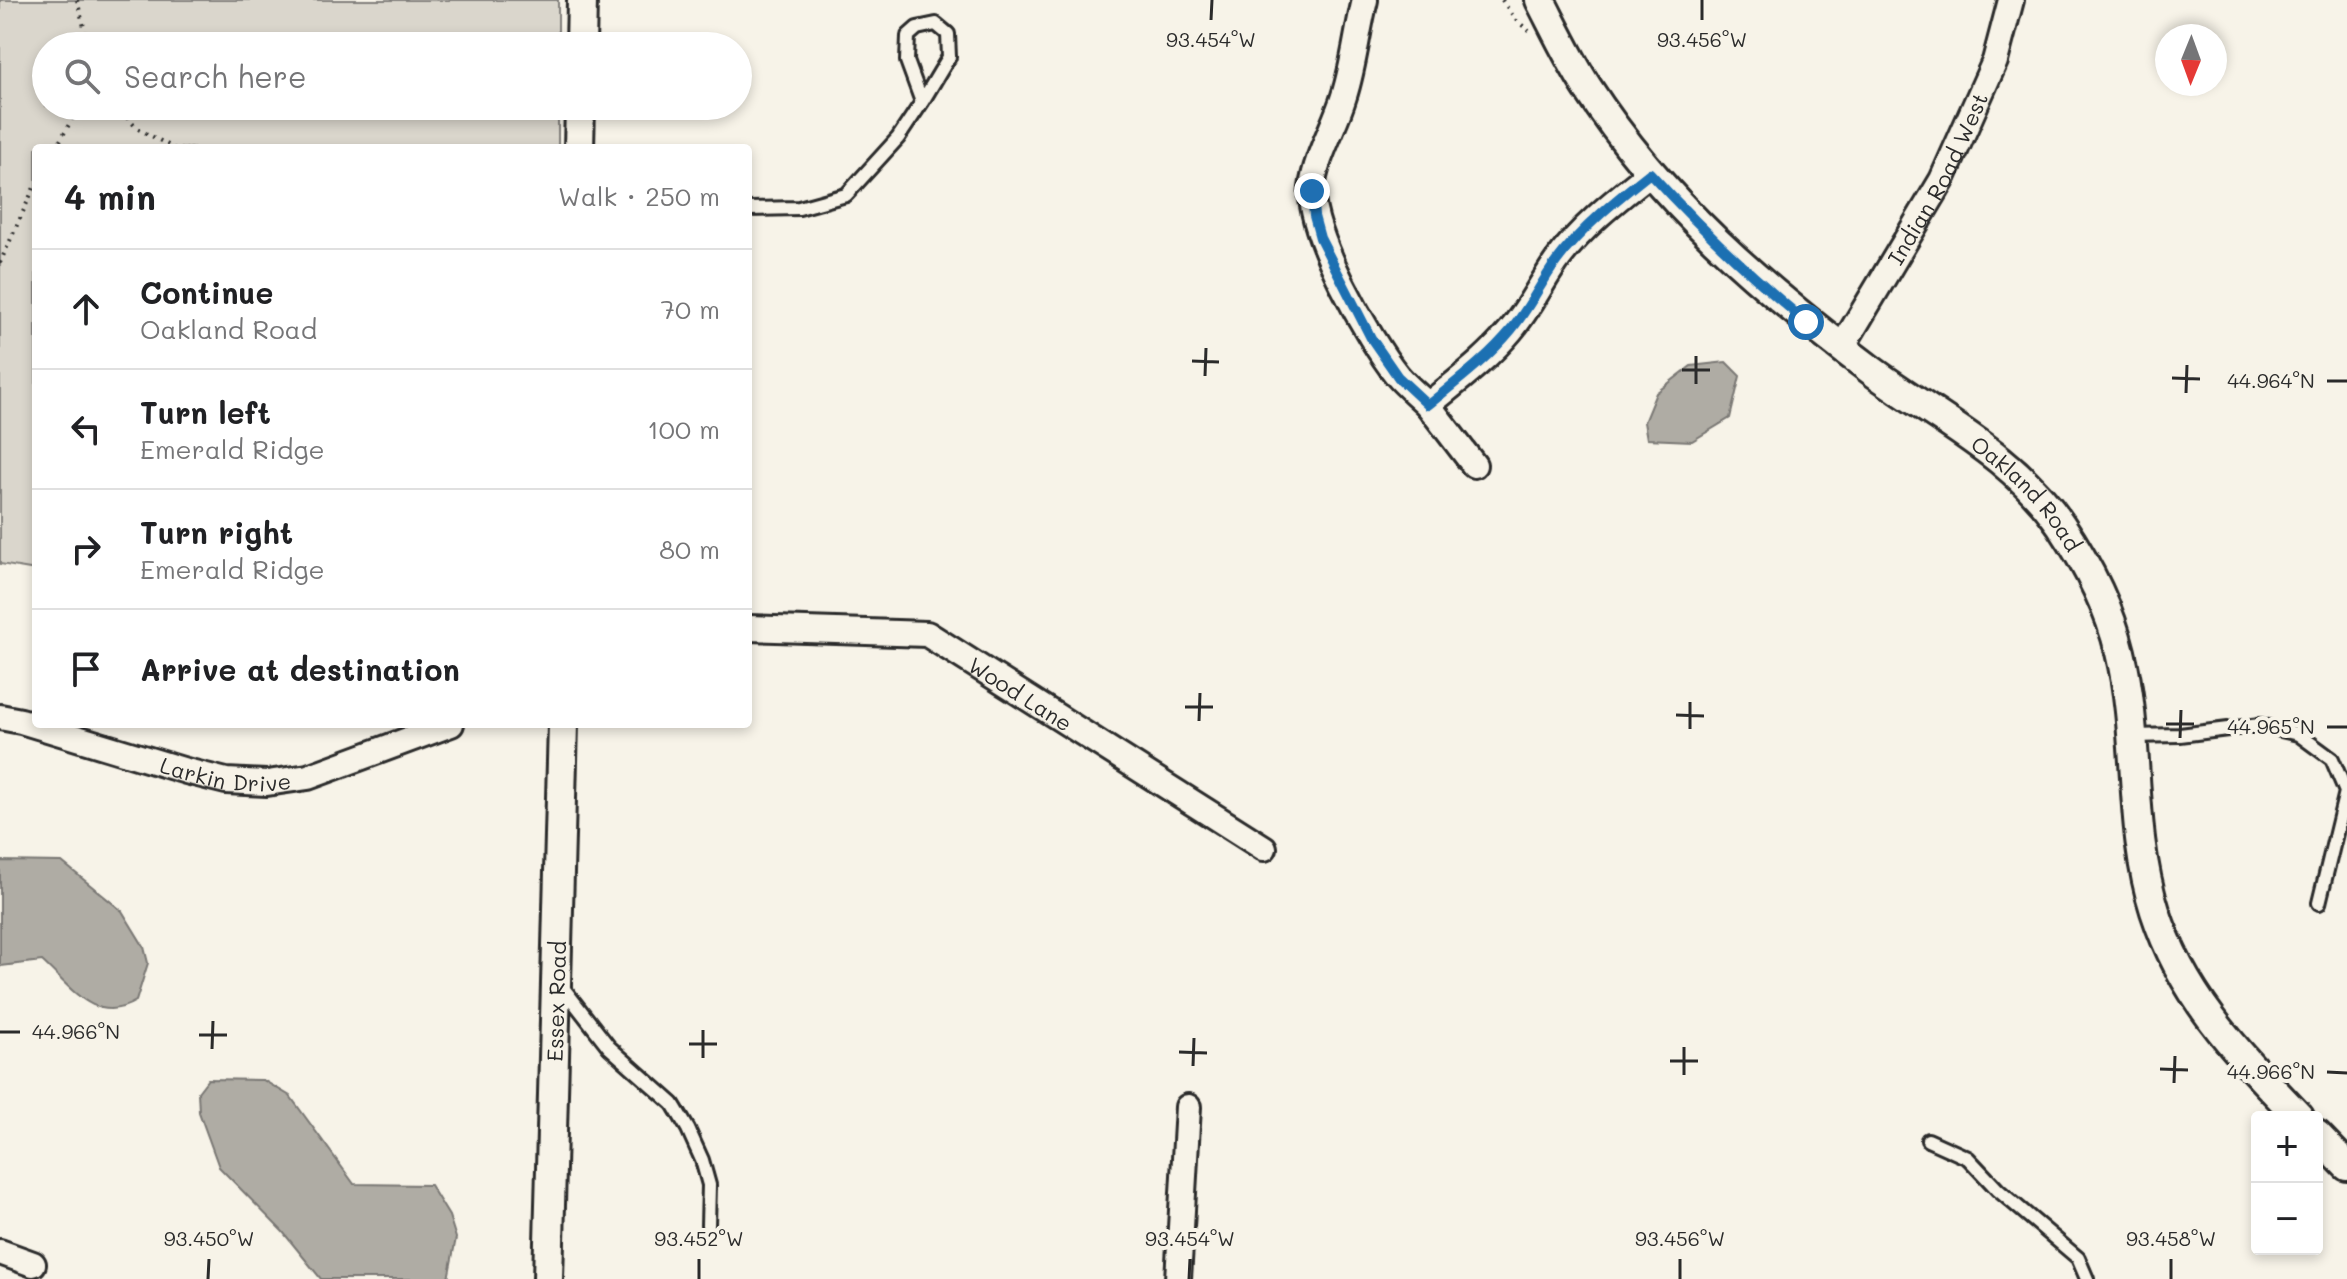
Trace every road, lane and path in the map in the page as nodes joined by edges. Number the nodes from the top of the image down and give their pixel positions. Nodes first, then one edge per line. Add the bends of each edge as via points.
1 (77, 0) edge
2 (582, 0) edge
3 (1365, 0) edge
4 (1502, 0) edge
5 (1540, 0) edge
6 (2011, 0) edge
7 (85, 32) edge
8 (581, 32) edge
9 (1529, 32) dead end
10 (922, 102) junction
11 (71, 120) edge
12 (129, 120) edge
13 (580, 120) edge
14 (58, 144) edge
15 (166, 144) edge
16 (579, 144) edge
17 (1650, 173) junction
18 (32, 192) edge
19 (752, 209) edge
20 (0, 263) edge
21 (1842, 347) junction
22 (1428, 405) junction
23 (1474, 465) dead end
24 (752, 628) edge
25 (0, 717) edge
26 (32, 725) edge
27 (43, 728) edge
28 (440, 728) edge
29 (563, 728) edge
30 (2131, 736) junction
31 (1264, 848) dead end
32 (2319, 903) dead end
33 (556, 979) junction
34 (1188, 1107) dead end
35 (2293, 1111) edge
36 (1928, 1140) dead end
37 (2323, 1141) edge
38 (2347, 1166) edge
39 (708, 1225) dead end
40 (0, 1252) edge
41 (33, 1264) dead end
42 (548, 1279) edge
43 (1178, 1279) edge
44 (2087, 1279) edge

1 - 7 path
2 - 8 street
3 - 22 street via 1347,86 1316,167 1314,216 1371,338 1398,377
4 - 9 path
5 - 17 street, Oakland Road via 1587,86
6 - 21 street, Indian Road West via 1995,61 1942,180
10 - 10 lane via 907,61 908,36 936,24 948,34 949,57
10 - 19 lane via 898,138 846,195 799,208
11 - 14 path
12 - 15 path
13 - 16 street
17 - 21 street, Oakland Road via 1755,280
17 - 22 street via 1581,233 1489,354
18 - 20 path
21 - 30 street, Oakland Road via 1997,455 2047,505 2107,606 2121,654
22 - 23 street
24 - 31 street, Wood Lane via 927,634
25 - 26 street, Larkin Drive
27 - 28 street, Larkin Drive via 226,781 267,783 308,777
29 - 33 street, Essex Road
30 - 32 lane via 2260,725 2298,734 2332,759 2346,792
30 - 35 street, Oakland Road via 2142,860 2176,960 2198,1003 2231,1046
33 - 39 lane via 609,1047 673,1104 702,1160 709,1185
33 - 42 street, Essex Road
34 - 43 street
36 - 44 lane via 1968,1158 2078,1258
37 - 38 street
40 - 41 street

